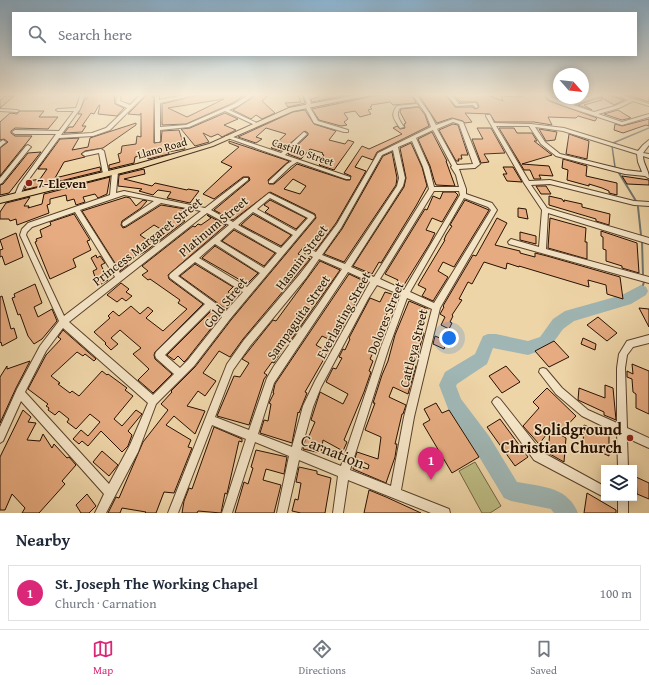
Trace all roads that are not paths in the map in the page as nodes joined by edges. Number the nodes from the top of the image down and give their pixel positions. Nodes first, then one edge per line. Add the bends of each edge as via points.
1 (71, 118) edge
2 (119, 118) edge
3 (158, 118) edge
4 (207, 118) edge
5 (244, 118) edge
6 (270, 118) edge
7 (314, 118) edge
8 (396, 118) edge
9 (426, 118) edge
10 (431, 118) edge
11 (489, 118) edge
12 (604, 118) edge
13 (640, 118) edge
14 (257, 124) junction
15 (493, 124) junction
16 (531, 125) junction
17 (432, 126) junction
18 (402, 127) dead end
19 (158, 129) junction
20 (346, 131) dead end
21 (15, 132) dead end
22 (304, 134) dead end
23 (58, 135) junction
24 (228, 137) junction
25 (413, 138) junction
26 (157, 141) dead end
27 (649, 142) edge
28 (395, 146) junction
29 (28, 147) dead end
30 (640, 153) junction
31 (85, 154) dead end
32 (282, 155) junction
33 (649, 156) edge
34 (298, 160) junction
35 (454, 167) junction
36 (115, 172) junction
37 (106, 174) junction
38 (648, 176) edge
39 (348, 178) dead end
40 (246, 179) dead end
41 (0, 182) edge
42 (271, 182) dead end
43 (527, 183) junction
44 (432, 189) junction
45 (463, 192) junction
46 (16, 196) junction
47 (113, 196) junction
48 (0, 200) edge
49 (159, 201) junction
50 (649, 204) edge
51 (76, 208) junction
52 (252, 209) junction
53 (206, 210) junction
54 (545, 210) junction
55 (312, 217) joint
56 (125, 224) dead end
57 (234, 225) junction
58 (298, 234) junction
59 (215, 241) junction
60 (649, 241) edge
61 (511, 242) dead end
62 (307, 251) dead end
63 (542, 251) junction
64 (282, 252) junction
65 (317, 256) junction
66 (194, 258) junction
67 (346, 269) junction
68 (265, 272) junction
69 (119, 277) junction
70 (649, 280) edge
71 (375, 281) junction
72 (248, 292) junction
73 (405, 294) junction
74 (211, 304) junction
75 (436, 307) junction
76 (227, 316) junction
77 (63, 322) junction
78 (649, 339) edge
79 (543, 372) dead end
80 (180, 374) junction
81 (20, 393) junction
82 (153, 401) junction
83 (497, 402) dead end
84 (209, 419) junction
85 (623, 430) junction
86 (252, 436) junction
87 (0, 438) edge
88 (649, 442) edge
89 (295, 453) junction
90 (623, 465) edge
91 (344, 472) junction
92 (601, 490) edge
93 (394, 492) junction
94 (110, 493) junction
95 (100, 513) edge
96 (173, 513) edge
97 (227, 513) edge
98 (282, 513) edge
99 (338, 513) edge
100 (445, 513) edge

1 - 23 street
2 - 23 street via 113,125 93,134
3 - 19 street
4 - 19 street via 187,126
5 - 14 street
6 - 14 main road, Llano Road
7 - 20 street via 316,122
8 - 18 street
9 - 17 street
10 - 17 street
11 - 15 street
12 - 13 street via 622,124
14 - 24 main road, Llano Road
15 - 16 street
15 - 43 street
16 - 30 street via 581,134
16 - 38 street via 543,143 558,155
17 - 25 street, Hasmin Street
17 - 35 street
17 - 35 street, Hasmin Street via 453,120 460,123 477,166
19 - 26 street
21 - 23 street
22 - 32 street
23 - 46 street
24 - 32 street, Castillo Street
24 - 36 main road, Llano Road via 210,145
25 - 28 street, Hasmin Street
25 - 44 street via 426,166
27 - 30 street via 643,146
28 - 65 street, Hasmin Street via 380,154 350,208
28 - 67 street, Sampaguita Street via 402,178 400,186
29 - 41 street
30 - 33 street
30 - 38 street via 641,165
31 - 37 street via 101,151
32 - 34 street, Castillo Street
34 - 39 street, Castillo Street
34 - 42 street
35 - 45 street
36 - 37 main road, Llano Road
36 - 47 street
37 - 46 main road, Llano Road
40 - 53 street, Princess Margaret Street
43 - 50 street via 550,182 634,203
43 - 54 street
44 - 45 street
44 - 71 street, Everlasting Street
45 - 73 street, Dolores Street
45 - 75 street, Cattleya Street via 490,205 494,210
46 - 48 main road, Llano Road
47 - 49 street via 124,193
47 - 51 street
49 - 53 street
49 - 56 street
51 - 69 street
51 - 77 street via 30,225 23,235
52 - 55 street, Platinum Street via 269,195
52 - 57 street, Platinum Street
52 - 58 street
53 - 57 street
53 - 69 street, Princess Margaret Street
54 - 60 street
54 - 63 street
55 - 58 street, Gold Street
57 - 59 street, Platinum Street
57 - 64 street
58 - 64 street, Gold Street
59 - 66 street, Platinum Street
59 - 68 street
61 - 63 street
62 - 65 street
63 - 70 street
64 - 68 street, Gold Street
65 - 67 street
65 - 84 street, Hasmin Street via 230,367
66 - 72 street
66 - 74 street, Platinum Street via 173,276
67 - 71 street
67 - 86 street, Sampaguita Street via 270,381
68 - 72 street, Gold Street
69 - 77 street, Princess Margaret Street
71 - 73 street
71 - 89 street, Everlasting Street via 318,384 308,406
72 - 76 street, Gold Street
73 - 75 street
73 - 91 street, Dolores Street
74 - 76 street
74 - 80 street via 159,355
75 - 93 street, Cattleya Street via 408,417
76 - 80 street, Gold Street
77 - 81 street, Princess Margaret Street via 44,345
77 - 82 street
78 - 85 street via 630,344 623,354
79 - 85 street via 559,391 585,413
80 - 82 street, Gold Street
81 - 87 street, Princess Margaret Street
81 - 94 street
82 - 94 street via 134,448
83 - 92 street via 538,456
84 - 86 street, Carnation
84 - 96 street, Hasmin Street
85 - 88 street
85 - 90 street
86 - 89 street, Carnation
86 - 97 street, Sampaguita Street
89 - 91 street, Carnation
89 - 98 street, Everlasting Street
91 - 93 street, Carnation
91 - 99 street, Dolores Street
93 - 100 street, Carnation
94 - 95 street

